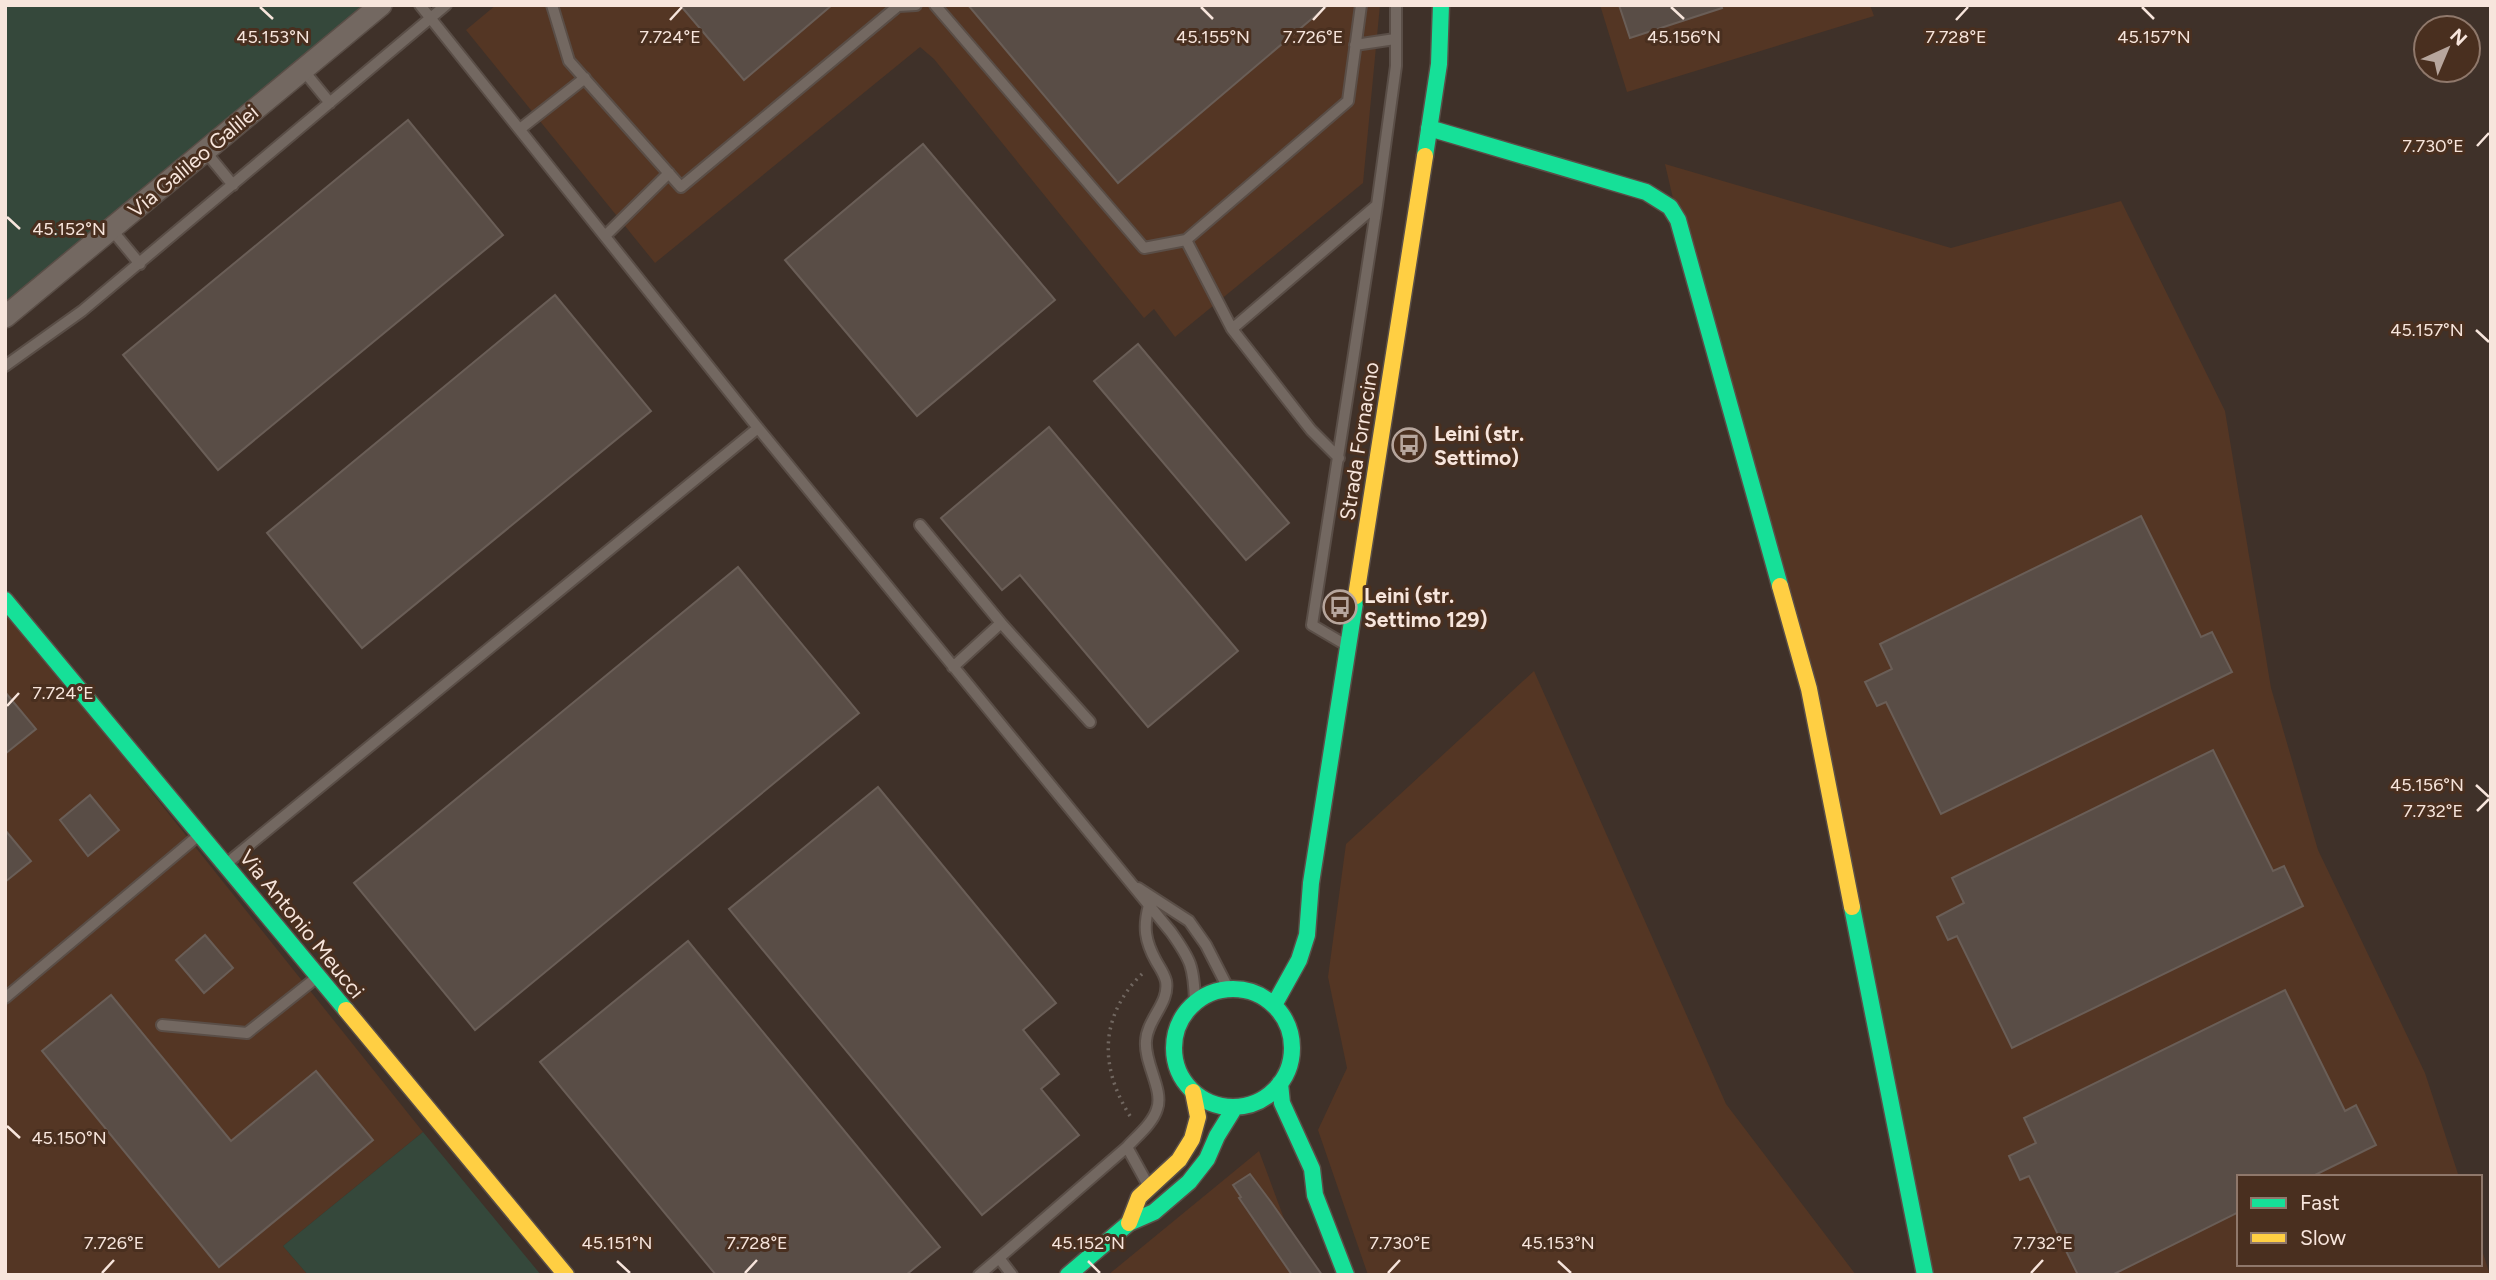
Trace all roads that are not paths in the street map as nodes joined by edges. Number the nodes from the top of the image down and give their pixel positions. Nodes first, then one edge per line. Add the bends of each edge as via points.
1 (381, 5) edge
2 (420, 5) edge
3 (446, 5) edge
4 (552, 5) edge
5 (916, 5) edge
6 (935, 5) edge
7 (1360, 5) edge
8 (1396, 5) edge
9 (1441, 5) edge
10 (430, 18) junction
11 (1395, 39) junction
12 (1355, 45) junction
13 (303, 70) junction
14 (585, 78) junction
15 (330, 103) junction
16 (1429, 128) junction
17 (520, 129) junction
18 (205, 151) junction
19 (669, 173) junction
20 (233, 185) junction
21 (1377, 205) junction
22 (111, 229) junction
23 (605, 236) junction
24 (1186, 240) junction
25 (140, 264) junction
26 (5, 317) edge
27 (1232, 329) junction
28 (5, 366) edge
29 (758, 428) junction
30 (1339, 458) junction
31 (920, 525) dead end
32 (5, 600) edge
33 (1002, 623) junction
34 (1349, 647) junction
35 (953, 667) junction
36 (1090, 722) dead end
37 (201, 834) junction
38 (226, 863) junction
39 (1130, 883) junction
40 (1311, 883) junction
41 (1149, 905) junction
42 (318, 976) junction
43 (1236, 989) junction
44 (5, 998) edge
45 (1195, 1002) junction
46 (1274, 1005) junction
47 (162, 1025) dead end
48 (1280, 1083) junction
49 (1193, 1092) junction
50 (1239, 1106) junction
51 (1127, 1147) junction
52 (1150, 1187) junction
53 (1315, 1195) junction
54 (1164, 1203) junction
55 (1129, 1223) junction
56 (999, 1258) junction
57 (566, 1275) edge
58 (979, 1275) edge
59 (1013, 1275) edge
60 (1068, 1275) edge
61 (1346, 1275) edge
62 (1925, 1275) edge

1 - 13 street, Via Galileo Galilei
2 - 10 lane
3 - 10 lane
4 - 14 lane via 569,61
5 - 19 lane via 898,6 681,187
6 - 24 lane via 1144,248
7 - 12 lane
8 - 11 lane
9 - 16 street, Strada Fornacino via 1439,64
10 - 15 lane
10 - 17 lane
11 - 12 lane
11 - 21 lane via 1396,66
12 - 24 lane via 1348,101
13 - 15 lane
13 - 18 street, Via Galileo Galilei
14 - 17 lane
14 - 19 lane
15 - 20 lane
16 - 34 street, Strada Fornacino
16 - 62 street via 1646,192 1670,207 1678,220 1809,690
17 - 23 lane
18 - 20 lane
18 - 22 street, Via Galileo Galilei
19 - 23 lane
20 - 25 lane
21 - 27 lane
21 - 30 lane
22 - 25 lane
22 - 26 street, Via Galileo Galilei
23 - 29 lane
24 - 27 lane
25 - 28 lane
27 - 30 lane via 1311,430
29 - 35 lane
29 - 38 lane
30 - 34 lane via 1312,625
31 - 33 lane
32 - 37 street, Via Antonio Meucci
33 - 35 lane
33 - 36 lane
34 - 40 street, Strada Fornacino
35 - 39 lane
37 - 38 street, Via Antonio Meucci
37 - 44 lane
38 - 42 street, Via Antonio Meucci
39 - 41 lane
39 - 43 lane via 1189,921
40 - 43 street, Strada Fornacino via 1288,953 1269,978
40 - 46 street, Strada Fornacino via 1307,943
41 - 45 lane via 1188,956 1195,977
41 - 51 lane via 1144,934 1167,983 1146,1040 1159,1098 1153,1117
42 - 47 lane via 247,1033
42 - 57 street, Via Antonio Meucci
43 - 45 street via 1210,992
43 - 46 street via 1260,995
45 - 49 street via 1181,1017 1174,1036 1180,1076
46 - 48 street via 1287,1027 1292,1051
48 - 50 street via 1257,1101
48 - 53 street via 1282,1103 1312,1168
49 - 50 street via 1220,1105
49 - 52 street via 1198,1117 1192,1139 1179,1160
50 - 53 street via 1269,1122
50 - 54 street via 1207,1159
51 - 52 lane
51 - 56 lane
52 - 54 lane
52 - 55 street via 1139,1197
53 - 61 street
54 - 55 street
55 - 60 street
56 - 58 lane
56 - 59 lane

